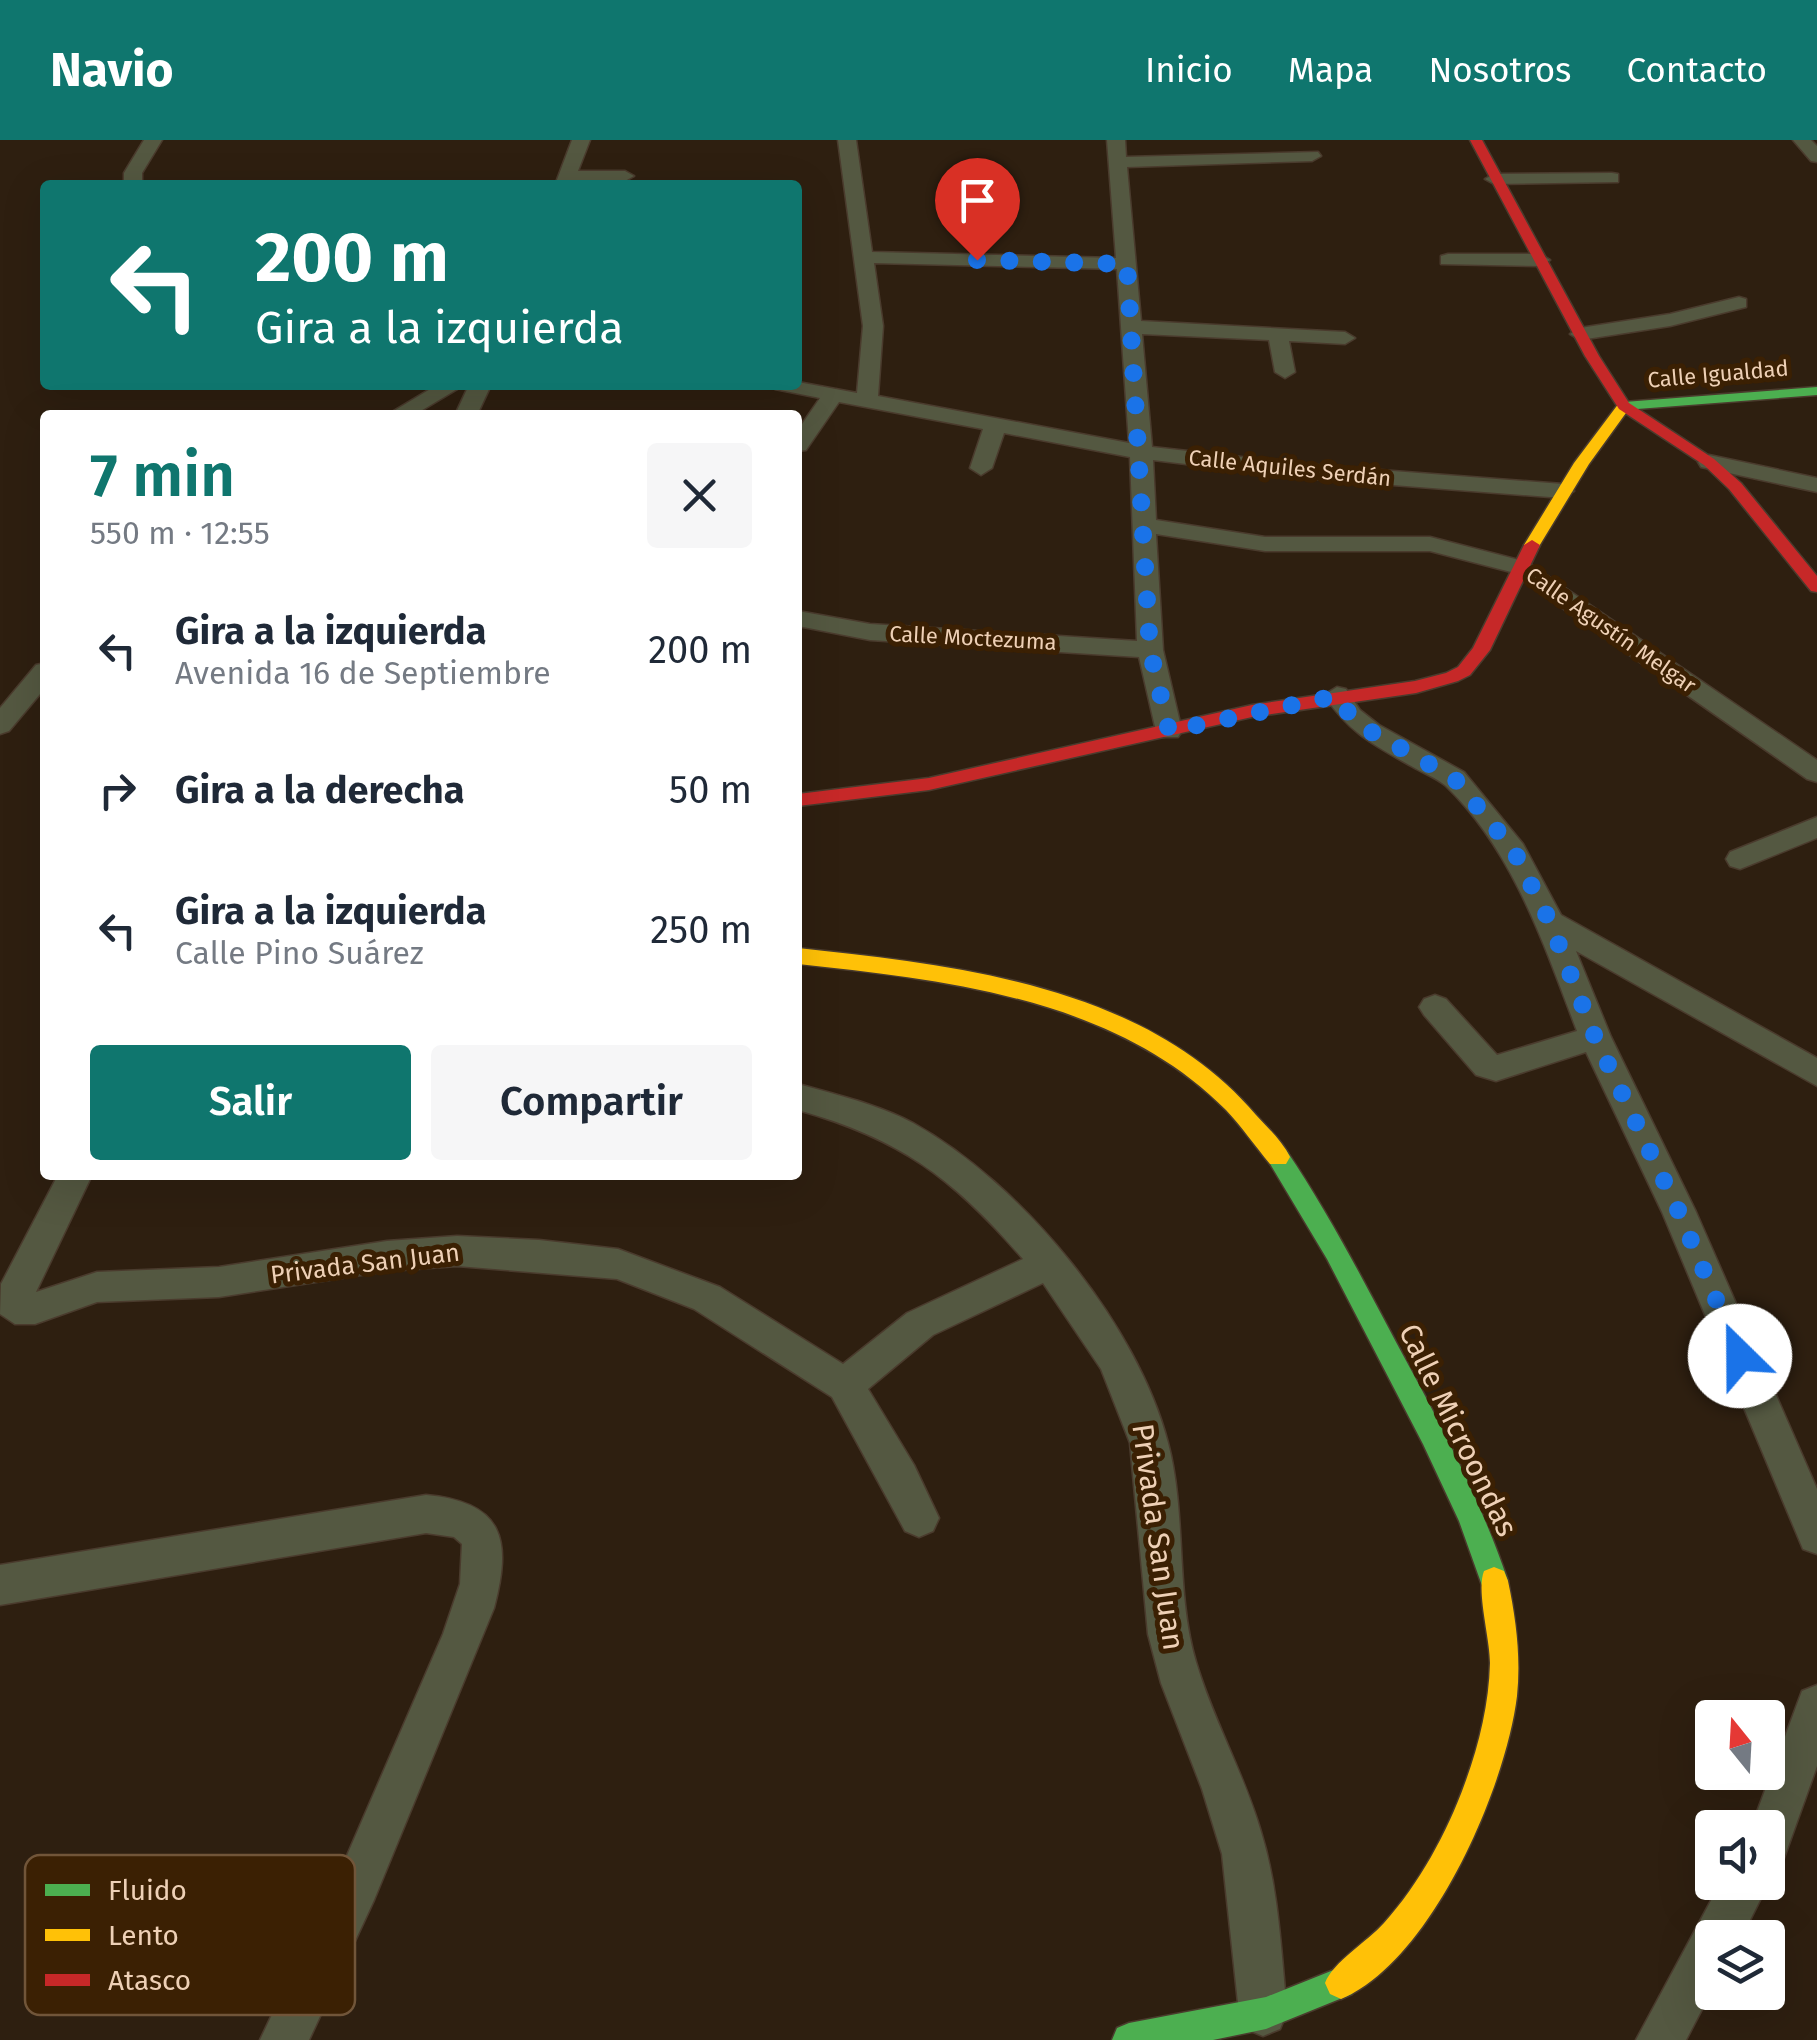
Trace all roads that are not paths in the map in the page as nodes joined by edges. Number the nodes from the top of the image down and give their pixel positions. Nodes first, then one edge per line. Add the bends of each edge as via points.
1 (153, 140) edge
2 (581, 140) edge
3 (847, 140) edge
4 (1476, 140) edge
5 (1802, 140) edge
6 (1258, 148) edge
7 (1118, 151) edge
8 (1312, 156) dead end
9 (1817, 157) edge
10 (625, 176) dead end
11 (1612, 178) dead end
12 (1494, 179) junction
13 (133, 180) edge
14 (565, 180) edge
15 (577, 180) edge
16 (864, 257) junction
17 (1448, 260) dead end
18 (1540, 260) junction
19 (1127, 264) junction
20 (1739, 302) dead end
21 (1130, 328) junction
22 (1580, 334) junction
23 (1278, 335) junction
24 (1344, 338) dead end
25 (1286, 372) dead end
26 (802, 388) edge
27 (445, 390) edge
28 (1816, 392) edge
29 (834, 394) junction
30 (868, 400) junction
31 (1624, 406) junction
32 (407, 410) edge
33 (995, 426) junction
34 (802, 439) edge
35 (1141, 452) junction
36 (1708, 462) junction
37 (981, 468) dead end
38 (1817, 485) edge
39 (1563, 492) junction
40 (1145, 525) junction
41 (1519, 567) junction
42 (1817, 587) edge
43 (802, 619) edge
44 (1150, 650) junction
45 (40, 677) edge
46 (1336, 696) junction
47 (0, 725) edge
48 (1169, 731) junction
49 (1813, 766) edge
50 (802, 799) edge
51 (1817, 827) edge
52 (1740, 859) dead end
53 (1550, 922) junction
54 (802, 956) edge
55 (1435, 1007) dead end
56 (1595, 1037) junction
57 (1817, 1073) edge
58 (802, 1098) edge
59 (72, 1180) edge
60 (1046, 1265) junction
61 (845, 1384) junction
62 (919, 1518) dead end
63 (1817, 1536) edge
64 (0, 1584) edge
65 (1817, 1706) edge
66 (1780, 1810) edge
67 (355, 1894) edge
68 (1695, 1975) edge
69 (1263, 2012) junction
70 (296, 2015) edge
71 (284, 2040) edge
72 (1129, 2040) edge
73 (1660, 2040) edge

1 - 13 street
2 - 14 street
3 - 16 street
4 - 12 street
5 - 9 street
6 - 7 street
6 - 8 street
7 - 19 street
10 - 15 street
11 - 12 street
12 - 18 street
16 - 19 street
16 - 30 street via 874,326
17 - 18 street
18 - 22 street
19 - 21 street
20 - 22 street
21 - 23 street
21 - 35 street
22 - 31 street
23 - 24 street
23 - 25 street
26 - 29 street, Calle Aquiles Serdán
27 - 32 street
28 - 31 street, Calle Igualdad
29 - 30 street, Calle Aquiles Serdán
29 - 34 street
30 - 33 street, Calle Aquiles Serdán
31 - 36 street
31 - 39 street
33 - 35 street, Calle Aquiles Serdán
33 - 37 street
35 - 39 street, Calle Aquiles Serdán
35 - 40 street
36 - 38 street
36 - 42 street via 1753,505
39 - 41 street
40 - 41 street, Calle Agustín Melgar via 1265,544 1430,544
40 - 44 street
41 - 46 street via 1477,656 1460,675
41 - 49 street, Calle Agustín Melgar
43 - 44 street, Calle Moctezuma via 870,632
44 - 48 street
45 - 47 street
46 - 48 street
46 - 53 street via 1370,731 1468,792 1514,851
48 - 50 street via 1013,769
51 - 52 street
53 - 56 street
53 - 57 street
54 - 69 street, Calle Microondas via 919,968 1018,989 1129,1028 1214,1085 1255,1127 1335,1249 1479,1533 1504,1642 1502,1707 1481,1788 1445,1861 1367,1962 1343,1982
55 - 56 street via 1487,1066 1505,1068
56 - 63 street via 1679,1212
58 - 60 street, Privada San Juan via 901,1132 940,1158 974,1183
59 - 61 street, Privada San Juan via 14,1308 36,1308 97,1287 219,1282 387,1256 539,1255 618,1264 707,1298
60 - 61 street via 920,1324
60 - 69 street, Privada San Juan via 1096,1330 1140,1410 1150,1448 1168,1631 1240,1836
61 - 62 street, Privada San Juan
64 - 67 street via 426,1514 471,1523 484,1557 472,1613
65 - 66 street
68 - 73 street
69 - 72 street, Calle Microondas
70 - 71 street

